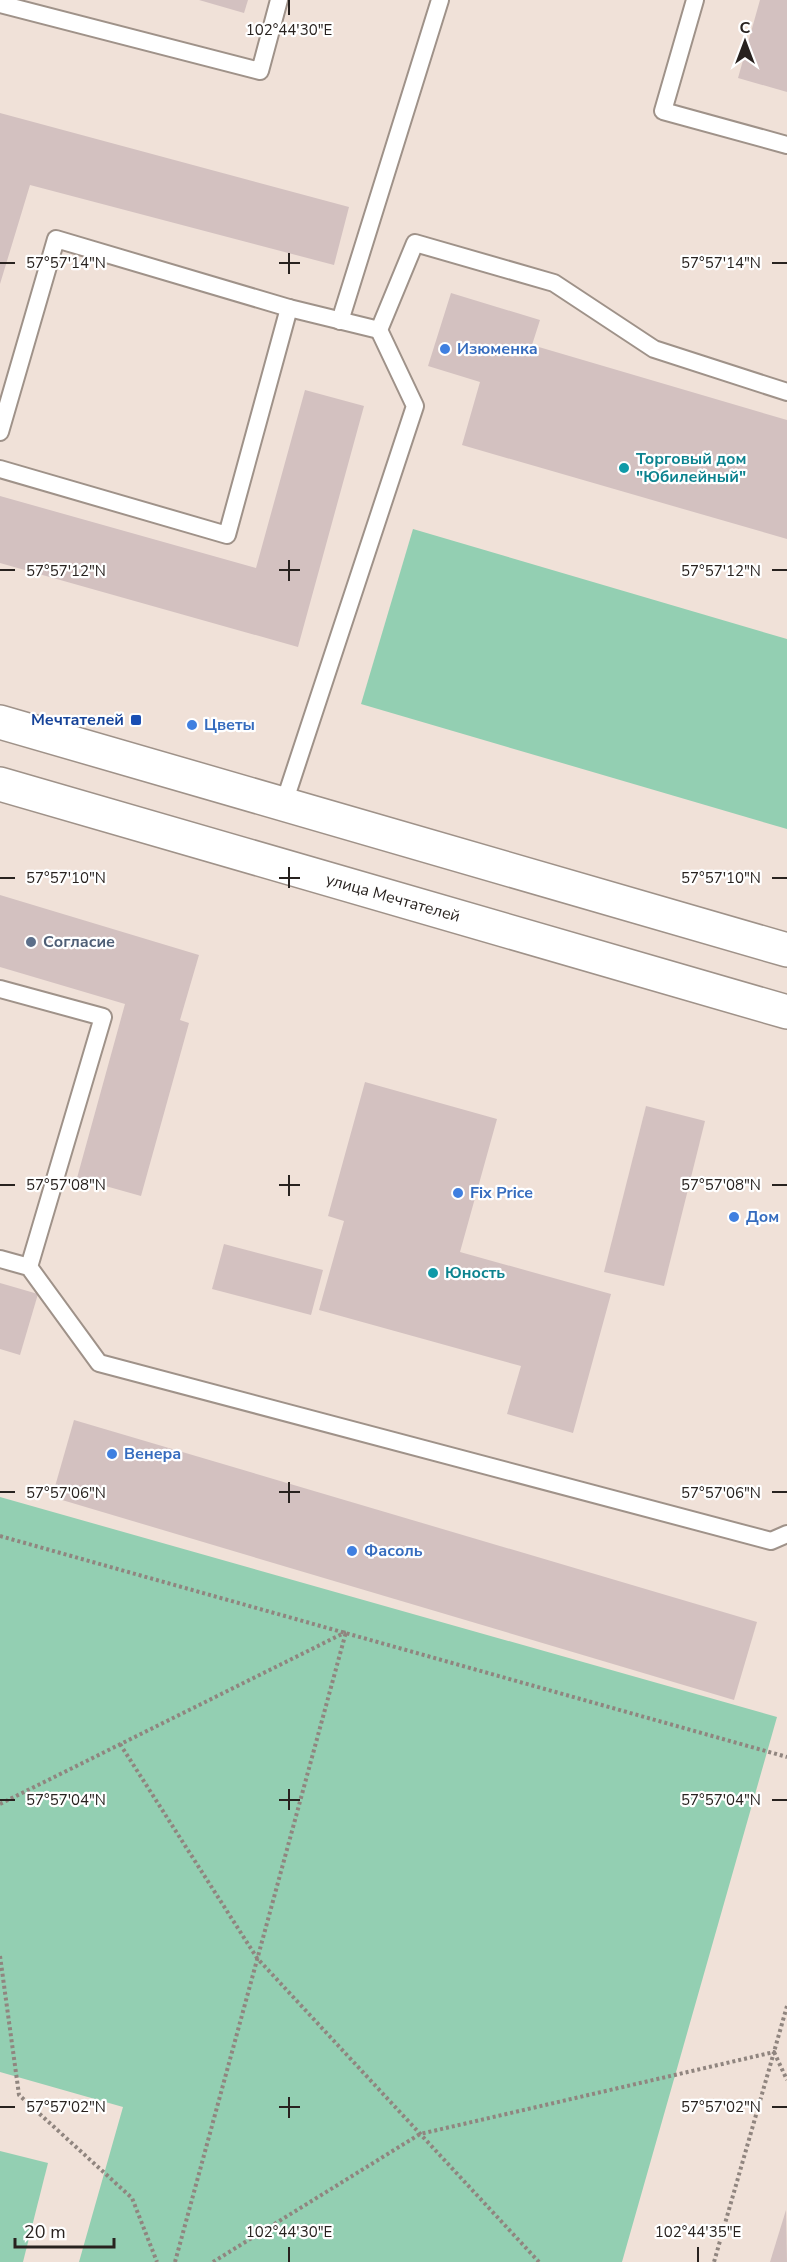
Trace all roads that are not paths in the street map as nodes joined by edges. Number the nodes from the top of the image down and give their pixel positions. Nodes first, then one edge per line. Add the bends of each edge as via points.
1 (279, 0) edge
2 (440, 0) edge
3 (695, 0) edge
4 (0, 4) edge
5 (787, 145) edge
6 (290, 308) junction
7 (340, 321) junction
8 (379, 330) junction
9 (787, 392) edge
10 (0, 432) edge
11 (0, 469) edge
12 (0, 722) edge
13 (0, 784) edge
14 (284, 803) junction
15 (787, 950) edge
16 (0, 989) edge
17 (787, 1012) edge
18 (0, 1259) edge
19 (29, 1267) junction
20 (787, 1534) edge

1 - 4 lane via 260,71
2 - 7 lane
3 - 5 lane via 663,111
6 - 7 lane
6 - 10 lane via 56,239
6 - 11 lane via 226,535
7 - 8 lane
8 - 9 lane via 415,243 554,284 654,349
8 - 14 lane via 415,406
12 - 14 street
13 - 17 street, улица Мечтателей
14 - 15 street
16 - 19 lane via 103,1017
18 - 19 lane
19 - 20 lane via 99,1363 771,1541

